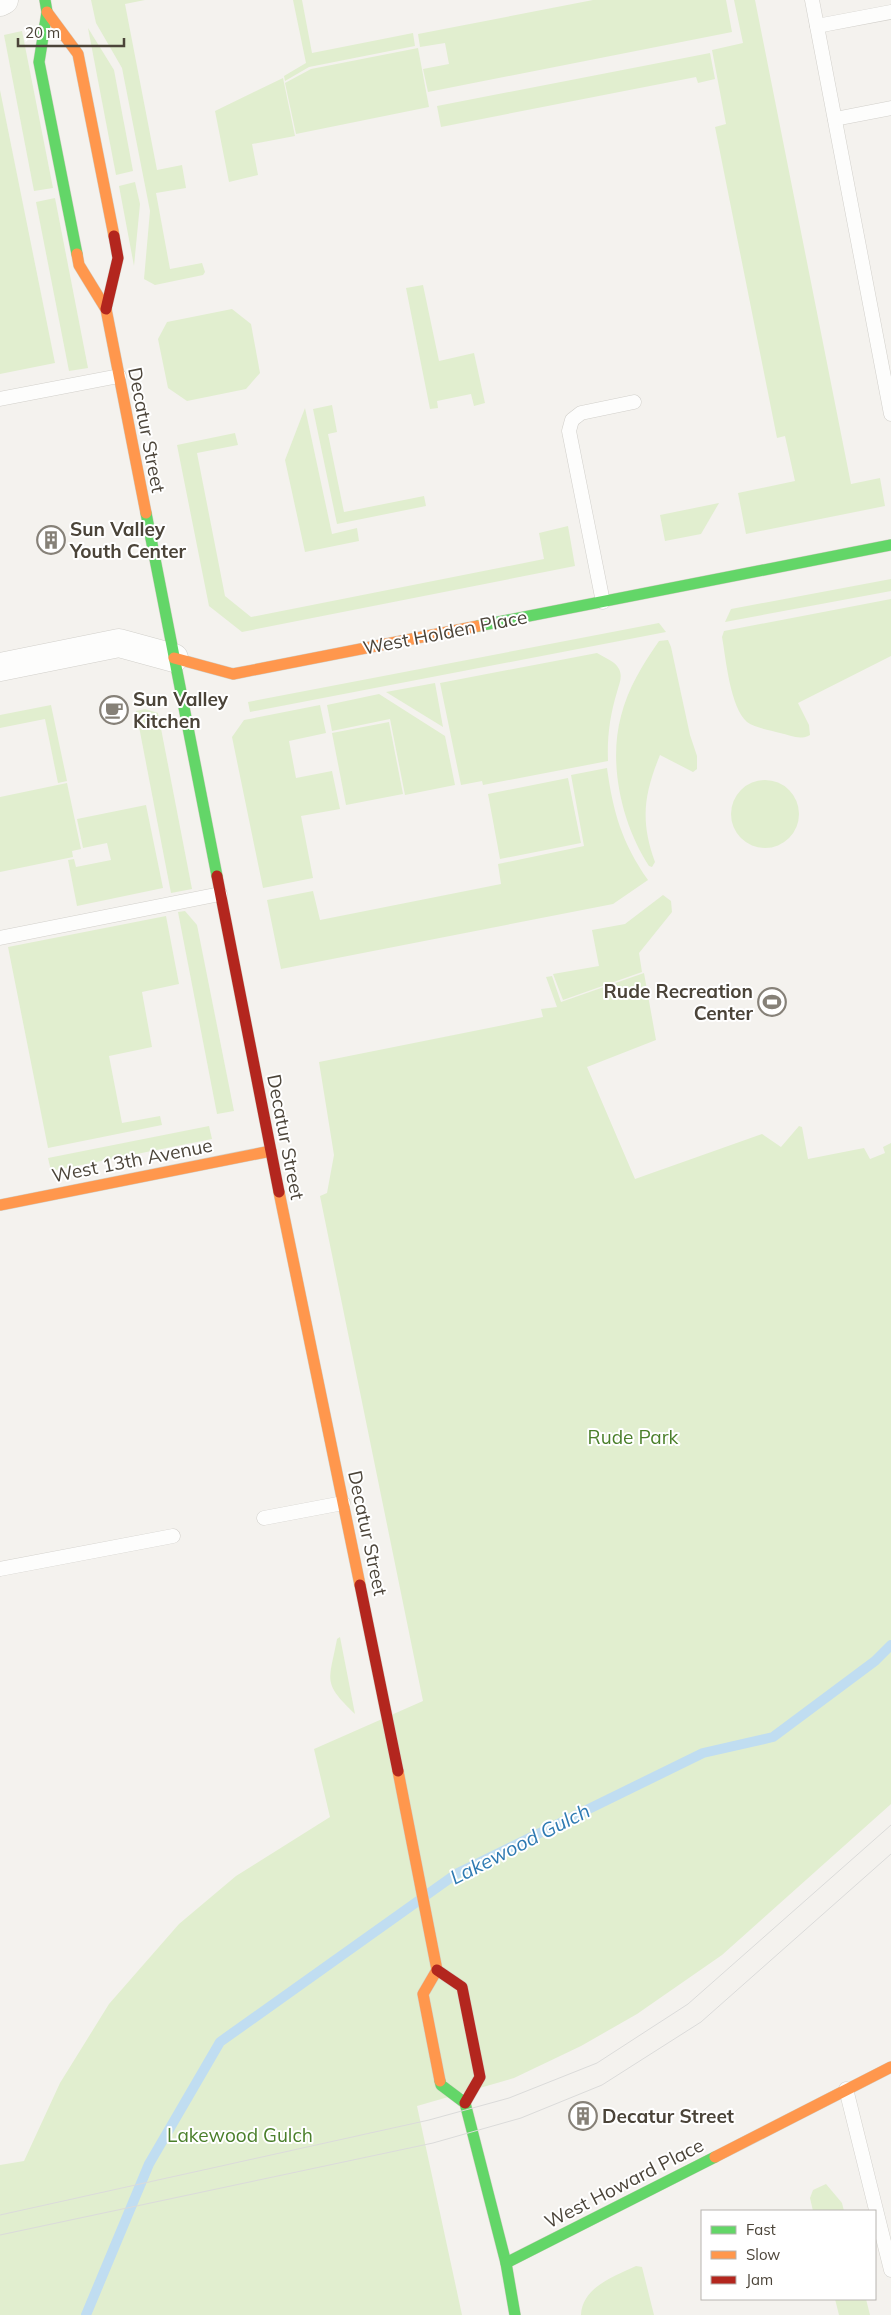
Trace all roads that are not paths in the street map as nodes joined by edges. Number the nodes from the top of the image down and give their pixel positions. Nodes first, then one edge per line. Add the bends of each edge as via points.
1 (4, 0) edge
2 (45, 0) edge
3 (812, 0) edge
4 (0, 2) edge
5 (47, 12) junction
6 (891, 12) edge
7 (817, 26) junction
8 (891, 108) edge
9 (835, 120) junction
10 (106, 309) junction
11 (118, 376) junction
12 (0, 399) edge
13 (634, 402) dead end
14 (891, 414) edge
15 (891, 545) edge
16 (603, 602) junction
17 (174, 658) junction
18 (0, 667) edge
19 (220, 894) junction
20 (0, 938) edge
21 (271, 1151) junction
22 (0, 1205) edge
23 (343, 1503) junction
24 (264, 1518) dead end
25 (173, 1536) dead end
26 (0, 1569) edge
27 (437, 1970) junction
28 (891, 2067) edge
29 (846, 2089) junction
30 (465, 2103) junction
31 (506, 2263) junction
32 (891, 2270) edge
33 (515, 2315) edge

1 - 4 street
2 - 5 street, Decatur Street
3 - 7 lane
5 - 10 street, Decatur Street via 39,62 62,181 79,265
5 - 10 street, Decatur Street via 78,54 100,164 118,258
6 - 7 lane
7 - 9 lane
8 - 9 lane
9 - 14 lane
10 - 11 street, Decatur Street
11 - 12 lane
11 - 17 street, Decatur Street
13 - 16 lane via 581,413 572,420 569,432
15 - 16 street, West Holden Place
16 - 17 street, West Holden Place via 233,674
17 - 18 street, West Holden Place via 119,643
17 - 19 street, Decatur Street
19 - 20 lane
19 - 21 street, Decatur Street
21 - 22 street, West 13th Avenue
21 - 23 street, Decatur Street
23 - 24 lane
23 - 27 street, Decatur Street
25 - 26 lane
27 - 30 street via 423,1994 439,2073 442,2085
27 - 30 street via 462,1987 480,2077
28 - 29 street, West Howard Place
29 - 31 street, West Howard Place
29 - 32 lane
30 - 31 street
31 - 33 street

